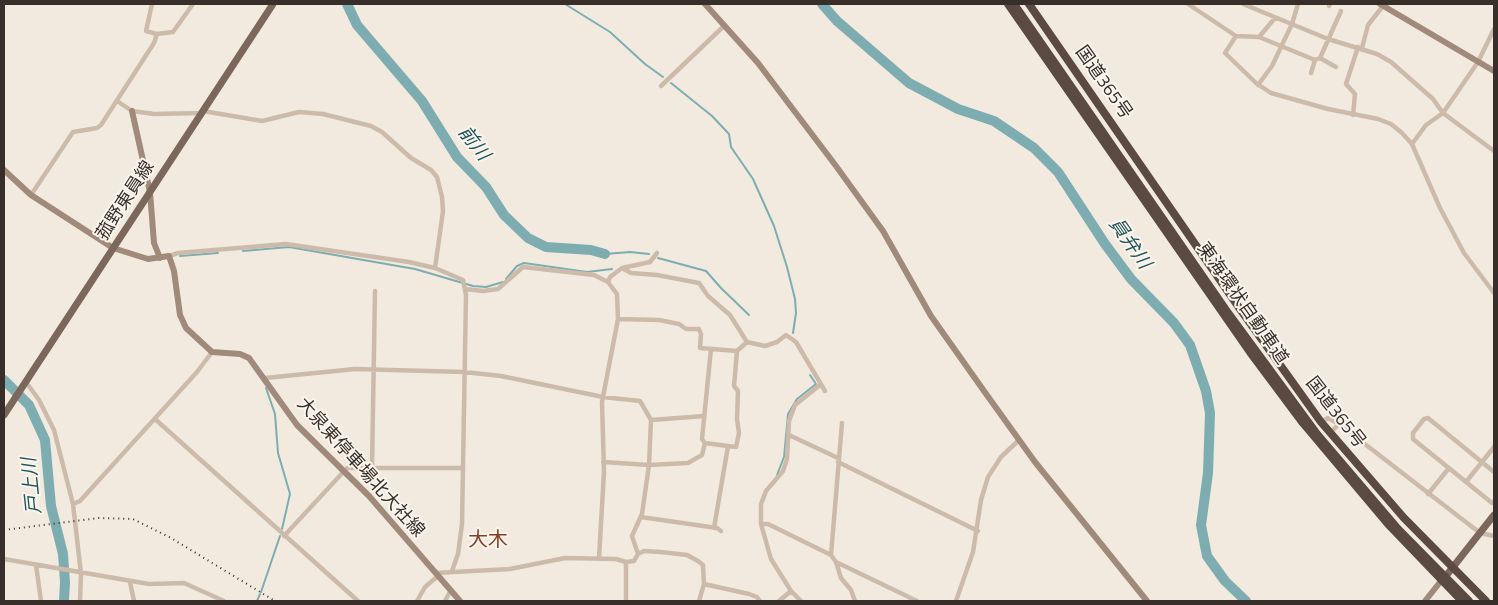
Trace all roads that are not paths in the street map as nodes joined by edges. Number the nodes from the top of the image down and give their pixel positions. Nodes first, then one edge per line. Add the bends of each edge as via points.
1 (152, 4) edge
2 (192, 4) edge
3 (705, 4) edge
4 (1008, 4) edge
5 (1014, 4) edge
6 (1029, 4) edge
7 (1188, 4) edge
8 (1243, 4) edge
9 (1298, 4) edge
10 (269, 5) edge
11 (1382, 5) edge
12 (1341, 11) dead end
13 (1275, 18) junction
14 (1292, 24) junction
15 (725, 25) junction
16 (1494, 28) edge
17 (157, 34) junction
18 (1236, 36) junction
19 (1260, 37) junction
20 (1329, 39) junction
21 (1280, 47) junction
22 (1360, 48) junction
23 (1317, 59) junction
24 (1478, 62) junction
25 (1336, 67) dead end
26 (1494, 71) edge
27 (1311, 73) dead end
28 (1258, 85) junction
29 (661, 86) dead end
30 (117, 101) junction
31 (132, 111) junction
32 (203, 112) junction
33 (1443, 113) junction
34 (1353, 115) junction
35 (1412, 144) junction
36 (1494, 151) edge
37 (4, 170) edge
38 (150, 192) junction
39 (31, 195) junction
40 (113, 248) junction
41 (657, 253) dead end
42 (169, 256) junction
43 (160, 258) junction
44 (435, 268) junction
45 (622, 268) junction
46 (608, 282) junction
47 (465, 287) junction
48 (375, 291) dead end
49 (1494, 293) edge
50 (618, 319) junction
51 (747, 342) junction
52 (711, 349) junction
53 (737, 351) junction
54 (212, 352) junction
55 (374, 368) junction
56 (464, 372) junction
57 (265, 378) junction
58 (25, 384) junction
59 (820, 385) junction
60 (825, 391) dead end
61 (603, 396) junction
62 (4, 415) edge
63 (704, 416) junction
64 (155, 418) junction
65 (651, 420) junction
66 (1321, 422) junction
67 (842, 423) dead end
68 (1339, 424) junction
69 (1330, 433) junction
70 (789, 435) junction
71 (1019, 440) junction
72 (705, 443) junction
73 (728, 446) junction
74 (1494, 447) edge
75 (838, 460) junction
76 (603, 462) junction
77 (1482, 463) junction
78 (649, 465) junction
79 (372, 467) junction
80 (463, 468) junction
81 (1449, 468) junction
82 (344, 471) junction
83 (1494, 472) edge
84 (1466, 482) junction
85 (1428, 494) junction
86 (1494, 501) edge
87 (73, 504) junction
88 (1494, 515) edge
89 (641, 517) junction
90 (761, 524) junction
91 (714, 528) junction
92 (721, 531) dead end
93 (978, 531) junction
94 (1480, 533) junction
95 (284, 536) junction
96 (1494, 536) edge
97 (638, 554) junction
98 (831, 555) junction
99 (599, 558) junction
100 (4, 559) edge
101 (626, 562) junction
102 (836, 562) junction
103 (37, 565) junction
104 (1452, 568) junction
105 (452, 571) junction
106 (79, 573) junction
107 (437, 574) junction
108 (1441, 581) junction
109 (130, 582) junction
110 (704, 584) junction
111 (451, 590) junction
112 (791, 591) junction
113 (41, 601) edge
114 (80, 601) edge
115 (134, 601) edge
116 (224, 601) edge
117 (358, 601) edge
118 (417, 601) edge
119 (445, 601) edge
120 (460, 601) edge
121 (626, 601) edge
122 (699, 601) edge
123 (760, 601) edge
124 (778, 601) edge
125 (801, 601) edge
126 (855, 601) edge
127 (917, 601) edge
128 (956, 601) edge
129 (1147, 601) edge
130 (1426, 601) edge
131 (1462, 601) edge
132 (1469, 601) edge
133 (1486, 601) edge

1 - 17 street via 146,31
2 - 17 street via 173,32
3 - 15 street
4 - 108 highway, 国道365号 via 1288,402 1362,495
5 - 132 highway, 東海環状自動車道, bridge via 1226,310 1317,434 1398,529
6 - 66 highway, 国道365号
7 - 18 street
8 - 13 street
9 - 14 street
10 - 32 main road, 菰野東員線
11 - 22 street via 1368,26
11 - 24 street
12 - 20 street
13 - 14 street
13 - 19 street
14 - 20 street
14 - 21 street
15 - 29 street
15 - 71 street via 784,96 883,231 931,316
16 - 24 street
17 - 30 street
18 - 19 street
18 - 28 street via 1225,53
19 - 21 street
20 - 22 street
20 - 23 street
21 - 23 street
21 - 28 street via 1272,66
22 - 33 street via 1391,62 1433,99
22 - 34 street via 1346,84 1355,94
23 - 25 street
23 - 27 street
24 - 26 street
24 - 33 street
28 - 34 street via 1283,98
30 - 31 street
30 - 39 street via 99,127 73,132
31 - 32 street via 154,114
31 - 38 street
32 - 38 main road, 菰野東員線
32 - 44 street via 262,121 299,112 323,114 371,126 382,132 437,177 443,211
33 - 35 street via 1426,125
33 - 36 street
34 - 35 street via 1378,118 1391,124
35 - 49 street via 1457,242
37 - 39 street
38 - 40 main road, 菰野東員線
38 - 43 street via 154,243
39 - 40 street
40 - 43 street via 148,259
40 - 58 main road, 菰野東員線
41 - 45 street via 650,262
42 - 43 street
42 - 44 street via 286,244
42 - 54 street via 182,322
44 - 47 street via 463,280
45 - 46 street
45 - 51 street via 631,273 699,283 708,296 730,315
46 - 47 street via 594,275 523,267 498,289 483,291
46 - 50 street via 617,294
47 - 56 street
48 - 55 street
50 - 52 street via 659,320 679,324 686,329 699,329 700,348
50 - 61 street
51 - 53 street
51 - 59 street via 765,346 786,336 796,342
52 - 53 street
52 - 63 street
53 - 73 street via 734,386 738,391 740,433 736,447
54 - 57 street, 大泉東停車場北大社線 via 249,358
54 - 64 street
55 - 56 street
55 - 57 street
55 - 79 street
56 - 61 street
56 - 80 street
57 - 82 street, 大泉東停車場北大社線 via 298,425
58 - 62 main road, 菰野東員線
58 - 87 street via 39,400 54,430
59 - 60 street
59 - 70 street via 795,405 789,421
61 - 65 street via 640,401
61 - 76 street
63 - 65 street
63 - 72 street via 702,439
64 - 87 street via 80,501
64 - 95 street
65 - 78 street
66 - 68 street via 1331,418
66 - 69 highway, 国道365号
67 - 75 street
68 - 69 street
68 - 85 street
69 - 104 highway, 国道365号
70 - 75 street
70 - 90 street via 787,459 761,504
71 - 93 street via 1001,457 988,477 981,500
71 - 129 street
72 - 73 street
72 - 78 street via 702,455 688,463
73 - 91 street
74 - 77 street
75 - 93 street
75 - 98 street
76 - 78 street
76 - 99 street
77 - 81 street via 1428,418 1424,419 1413,433 1413,440
77 - 83 street
77 - 84 street
78 - 89 street
79 - 80 street
79 - 82 street via 346,468
80 - 105 street via 462,524
81 - 84 street
81 - 85 street
82 - 95 street
82 - 107 street, 大泉東停車場北大社線
84 - 86 street via 1492,503
85 - 94 street
87 - 106 street
88 - 94 main road
89 - 91 street
89 - 97 street via 632,536
90 - 98 street via 768,524
90 - 112 street via 771,559
91 - 92 street
93 - 128 street
94 - 96 street
94 - 104 main road
95 - 117 street
97 - 101 street via 634,561
97 - 110 street via 686,555 703,565
98 - 102 street
99 - 101 street
99 - 105 street via 565,558 510,569
100 - 103 street
101 - 121 street
102 - 126 street via 841,578
102 - 127 street
103 - 106 street
103 - 113 street
104 - 108 main road
104 - 133 highway, 国道365号
105 - 107 street
106 - 109 street
106 - 114 street
107 - 111 street, 大泉東停車場北大社線
107 - 118 street
108 - 130 street
108 - 131 highway, 国道365号
109 - 115 street
109 - 116 street via 184,583
110 - 122 street
110 - 123 street via 750,594
111 - 119 street
111 - 120 street, 大泉東停車場北大社線
112 - 124 street
112 - 125 street

